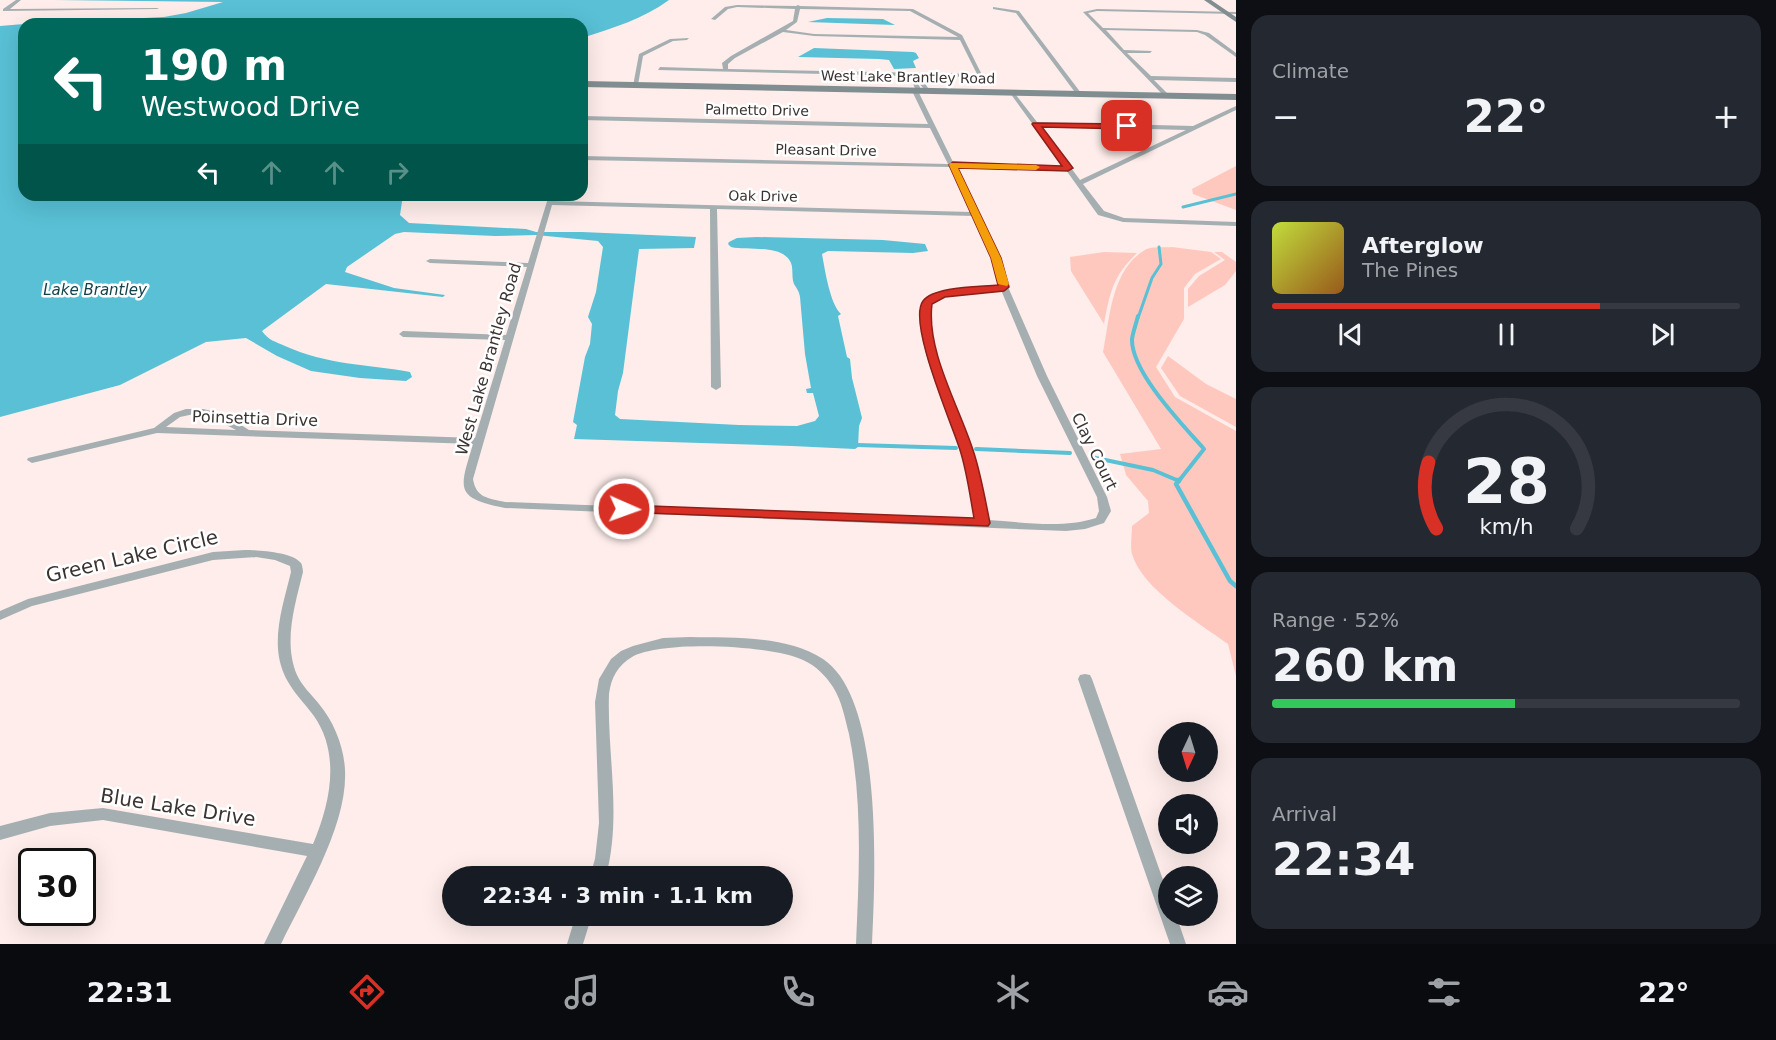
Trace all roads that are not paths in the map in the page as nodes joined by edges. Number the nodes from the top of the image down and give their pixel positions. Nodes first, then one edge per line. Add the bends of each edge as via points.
1 (19, 0) edge
2 (1207, 0) edge
3 (798, 6) junction
4 (995, 8) dead end
5 (157, 9) dead end
6 (1226, 13) junction
7 (1236, 13) edge
8 (713, 20) dead end
9 (1236, 20) edge
10 (1101, 28) junction
11 (783, 31) junction
12 (687, 39) dead end
13 (962, 39) junction
14 (1123, 51) junction
15 (1150, 52) dead end
16 (1236, 55) edge
17 (660, 69) dead end
18 (726, 71) junction
19 (914, 75) junction
20 (1149, 78) junction
21 (1236, 80) edge
22 (588, 85) edge
23 (635, 86) junction
24 (923, 91) junction
25 (1013, 93) junction
26 (1079, 94) junction
27 (1166, 95) junction
28 (1236, 97) edge
29 (1236, 108) edge
30 (588, 118) edge
31 (1036, 124) junction
32 (932, 126) junction
33 (1195, 128) junction
34 (588, 158) edge
35 (953, 165) junction
36 (1068, 168) junction
37 (1080, 183) junction
38 (550, 201) edge
39 (588, 201) edge
40 (713, 207) junction
41 (976, 214) junction
42 (1236, 224) edge
43 (430, 261) dead end
44 (531, 265) junction
45 (1004, 287) junction
46 (403, 334) dead end
47 (510, 338) junction
48 (716, 387) dead end
49 (157, 430) junction
50 (247, 433) junction
51 (480, 441) junction
52 (32, 460) dead end
53 (983, 523) junction
54 (0, 616) edge
55 (1085, 679) dead end
56 (0, 834) edge
57 (316, 851) junction
58 (599, 866) edge
59 (581, 926) edge
60 (272, 944) edge
61 (575, 944) edge
62 (864, 944) edge
63 (1179, 944) edge

1 - 5 street via 5,10
2 - 6 street
3 - 8 street via 733,6
3 - 11 street via 795,22
3 - 13 street via 905,9 943,25
4 - 26 street via 1017,12
6 - 7 street
6 - 9 street
6 - 10 street via 1085,12
10 - 14 street
10 - 16 street via 1197,31
11 - 13 street
11 - 18 street via 732,58 725,63
12 - 23 street via 672,40 641,55
13 - 19 street via 981,76
14 - 15 street
14 - 20 street
17 - 18 street
18 - 19 street
19 - 24 street
20 - 21 street
20 - 27 street
22 - 23 street, West Lake Brantley Road
23 - 24 street, West Lake Brantley Road
24 - 25 street, West Lake Brantley Road
24 - 32 street via 916,93
25 - 26 street, West Lake Brantley Road
25 - 31 street
26 - 27 street, West Lake Brantley Road
27 - 28 street, West Lake Brantley Road
29 - 33 street
30 - 32 street, Palmetto Drive
31 - 33 street
31 - 36 street
32 - 35 street
33 - 37 street
34 - 35 street, Pleasant Drive
35 - 36 street, Pleasant Drive
35 - 41 street
36 - 37 street
37 - 42 street via 1101,213 1111,217
38 - 44 street, West Lake Brantley Road
39 - 40 street, Oak Drive
40 - 41 street, Oak Drive
40 - 48 street
41 - 45 street
43 - 44 street
44 - 47 street, West Lake Brantley Road
45 - 53 street via 933,297 924,312 931,352 967,452
45 - 53 street, Clay Court via 1042,376 1102,497 1105,511 1100,520 1066,527
46 - 47 street
47 - 51 street, West Lake Brantley Road
49 - 50 street, Poinsettia Drive
49 - 50 street via 176,416 194,411 226,420
49 - 52 street, Poinsettia Drive
50 - 51 street, Poinsettia Drive
51 - 53 street, West Lake Brantley Road via 468,489 474,496 505,505
54 - 57 street, Green Lake Circle via 28,603 213,556 267,554 296,564 284,624 285,657 296,687 331,733 338,772 334,807
55 - 63 street
56 - 57 street, Blue Lake Drive via 73,814 103,814
57 - 60 street, Green Lake Circle
58 - 62 street via 606,828 602,696 607,674 620,660 638,649 681,641 773,647 802,653 823,664 836,680 855,731 866,794
59 - 61 street

